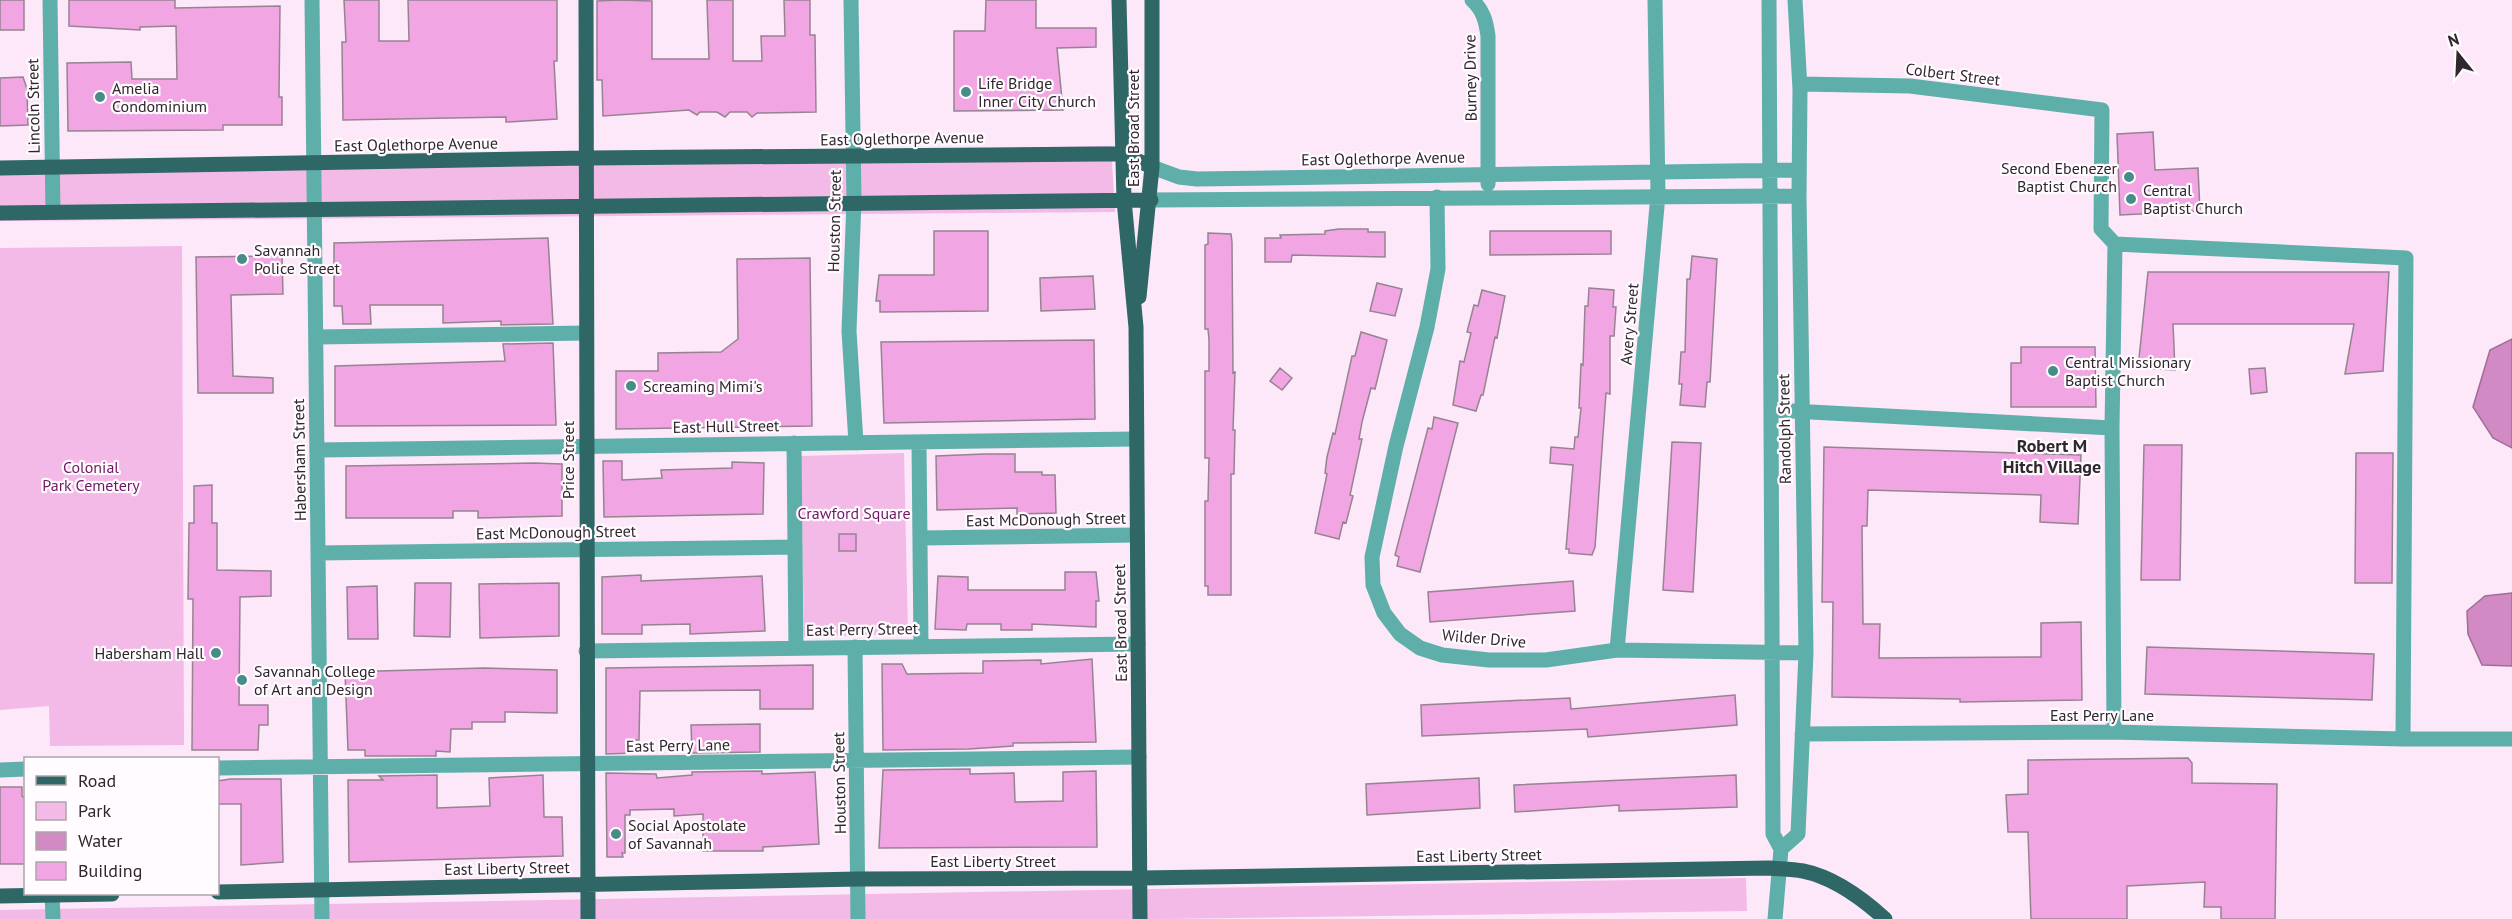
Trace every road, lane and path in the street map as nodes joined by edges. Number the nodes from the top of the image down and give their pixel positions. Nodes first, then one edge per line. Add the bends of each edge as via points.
1 (50, 0) edge
2 (312, 0) edge
3 (586, 0) edge
4 (850, 0) edge
5 (1119, 0) edge
6 (1152, 0) edge
7 (1472, 0) edge
8 (1655, 0) edge
9 (1769, 0) edge
10 (1795, 0) edge
11 (1800, 84) junction
12 (1123, 154) junction
13 (853, 157) junction
14 (587, 158) junction
15 (314, 164) junction
16 (52, 167) junction
17 (1152, 167) junction
18 (0, 168) edge
19 (1799, 170) junction
20 (1768, 172) junction
21 (1658, 173) junction
22 (1488, 175) junction
23 (1658, 195) junction
24 (1798, 196) junction
25 (1437, 197) junction
26 (1488, 197) junction
27 (1768, 197) junction
28 (1124, 200) junction
29 (1151, 200) junction
30 (854, 201) junction
31 (587, 204) junction
32 (314, 208) junction
33 (53, 212) junction
34 (0, 213) edge
35 (2115, 244) junction
36 (1136, 327) junction
37 (586, 333) junction
38 (316, 337) junction
39 (1772, 411) junction
40 (1801, 414) junction
41 (2112, 428) junction
42 (1136, 439) junction
43 (919, 442) junction
44 (794, 443) junction
45 (856, 443) junction
46 (585, 446) junction
47 (317, 450) junction
48 (1137, 535) junction
49 (920, 538) junction
50 (795, 547) junction
51 (586, 549) junction
52 (318, 553) junction
53 (1138, 644) junction
54 (921, 646) junction
55 (855, 647) junction
56 (796, 648) junction
57 (1617, 650) junction
58 (586, 651) junction
59 (1773, 652) junction
60 (1806, 653) junction
61 (2111, 732) junction
62 (1802, 735) junction
63 (2403, 739) junction
64 (2512, 739) edge
65 (1139, 757) junction
66 (856, 761) junction
67 (586, 764) junction
68 (219, 768) edge
69 (320, 768) junction
70 (24, 769) edge
71 (0, 770) edge
72 (1781, 849) junction
73 (1774, 869) junction
74 (1141, 878) junction
75 (858, 879) junction
76 (587, 885) junction
77 (322, 890) junction
78 (219, 892) edge
79 (26, 895) edge
80 (52, 895) edge
81 (0, 896) edge
82 (53, 919) edge
83 (322, 919) edge
84 (588, 919) edge
85 (858, 919) edge
86 (1140, 919) edge
87 (1775, 919) edge
88 (1885, 919) edge

1 - 16 street, Lincoln Street
2 - 15 street, Habersham Street
3 - 14 main road, Price Street
4 - 13 street, Houston Street
5 - 12 main road, East Broad Street
6 - 17 main road, East Broad Street
7 - 22 street, Burney Drive via 1486,21 1488,36
8 - 21 street, Avery Street
9 - 20 street, Randolph Street
10 - 11 street, Randolph Street
11 - 19 street, Randolph Street
11 - 35 street, Colbert Street via 1910,86 2102,110 2101,229
12 - 13 main road, East Oglethorpe Avenue
12 - 17 main road, East Oglethorpe Avenue
12 - 28 main road, East Broad Street
13 - 14 main road, East Oglethorpe Avenue
13 - 30 street, Houston Street
14 - 15 main road, East Oglethorpe Avenue
14 - 31 main road, Price Street
15 - 16 main road, East Oglethorpe Avenue
15 - 32 street, Habersham Street
16 - 18 main road, East Oglethorpe Avenue
16 - 33 street, Lincoln Street
17 - 22 street, East Oglethorpe Avenue via 1197,179
17 - 29 main road, East Broad Street
19 - 20 street, East Oglethorpe Avenue
19 - 24 street, Randolph Street
20 - 21 street, East Oglethorpe Avenue
20 - 27 street, Randolph Street
21 - 22 street, East Oglethorpe Avenue
21 - 23 street, Avery Street
22 - 26 street, Burney Drive
23 - 26 street
23 - 27 street
23 - 57 street, Avery Street
24 - 27 street
24 - 40 street, Randolph Street
25 - 26 street
25 - 29 street
25 - 57 street, Wilder Drive via 1438,269 1372,557 1373,585 1384,613 1400,634 1420,648 1442,655 1546,660
27 - 39 street, Randolph Street
28 - 29 main road
28 - 30 main road
28 - 36 main road, East Broad Street
29 - 36 main road, East Broad Street
30 - 31 main road
30 - 45 street, Houston Street via 849,331
31 - 32 main road
31 - 37 main road, Price Street
32 - 33 main road
32 - 38 street, Habersham Street
33 - 34 main road
35 - 41 street
35 - 63 street via 2406,258
36 - 42 main road, East Broad Street
37 - 38 street
37 - 46 main road, Price Street
38 - 47 street, Habersham Street
39 - 40 street
39 - 59 street, Randolph Street
40 - 41 street
40 - 60 street, Randolph Street
41 - 61 street
42 - 43 street, East Hull Street
42 - 48 main road, East Broad Street
43 - 45 street, East Hull Street
43 - 49 street
44 - 45 street, East Hull Street
44 - 46 street, East Hull Street
44 - 50 street
46 - 47 street, East Hull Street
46 - 51 main road, Price Street
47 - 52 street, Habersham Street
48 - 49 street, East McDonough Street
48 - 53 main road, East Broad Street
49 - 54 street
50 - 51 street, East McDonough Street
50 - 56 street
51 - 52 street, East McDonough Street
51 - 58 main road, Price Street
52 - 69 street, Habersham Street
53 - 54 street, East Perry Street
53 - 65 main road, East Broad Street
54 - 55 street, East Perry Street
55 - 56 street, East Perry Street
55 - 66 street, Houston Street
56 - 58 street, East Perry Street
57 - 59 street, Wilder Drive
58 - 67 main road, Price Street
59 - 60 street, Wilder Drive
59 - 72 street, Randolph Street via 1773,834
60 - 62 street, Randolph Street
61 - 62 street, East Perry Lane
61 - 63 street, East Perry Lane
62 - 72 street, Randolph Street via 1798,834
63 - 64 street, East Perry Lane
65 - 66 street, East Perry Lane
65 - 74 main road, East Broad Street
66 - 67 street, East Perry Lane
66 - 75 street, Houston Street
67 - 69 street, East Perry Lane
67 - 76 main road, Price Street
68 - 69 street, East Perry Lane
69 - 77 street, Habersham Street
70 - 71 street
72 - 73 street, Randolph Street
73 - 74 main road, East Liberty Street
73 - 87 street, Randolph Street
73 - 88 main road, East Liberty Street via 1804,871 1822,878 1863,900
74 - 75 main road, East Liberty Street
74 - 86 main road, East Broad Street
75 - 76 main road, East Liberty Street
75 - 85 street, Houston Street
76 - 77 main road, East Liberty Street
76 - 84 main road, Price Street
77 - 78 main road, East Liberty Street
77 - 83 street, Habersham Street
79 - 81 main road
80 - 82 street

